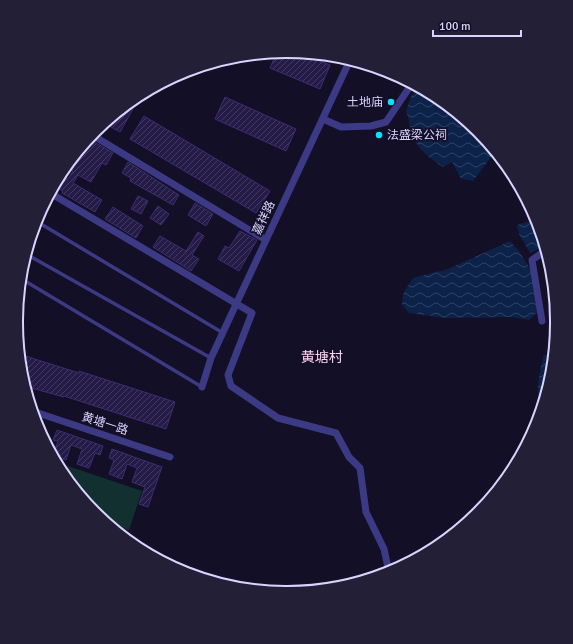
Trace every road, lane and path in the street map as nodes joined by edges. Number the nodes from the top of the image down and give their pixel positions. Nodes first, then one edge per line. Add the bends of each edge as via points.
1 (347, 66) edge
2 (408, 89) edge
3 (323, 119) junction
4 (98, 138) edge
5 (55, 196) edge
6 (42, 224) edge
7 (266, 240) junction
8 (541, 254) edge
9 (31, 257) edge
10 (26, 282) edge
11 (236, 304) junction
12 (542, 321) dead end
13 (223, 333) junction
14 (211, 358) junction
15 (202, 386) joint
16 (39, 413) edge
17 (170, 457) dead end
18 (387, 565) edge

1 - 3 street, 嘉祥路
2 - 3 street via 386,122 371,126 342,127
3 - 7 street, 嘉祥路
4 - 7 street
5 - 11 street
6 - 13 lane
7 - 11 street, 嘉祥路
8 - 12 street via 532,260
9 - 14 lane
10 - 15 lane
11 - 13 street, 嘉祥路
11 - 18 street via 252,313 228,375 231,386 278,418 336,433 349,457 360,468 366,512 384,549
13 - 14 street, 嘉祥路
14 - 15 street, 嘉祥路
16 - 17 street, 黄塘一路

